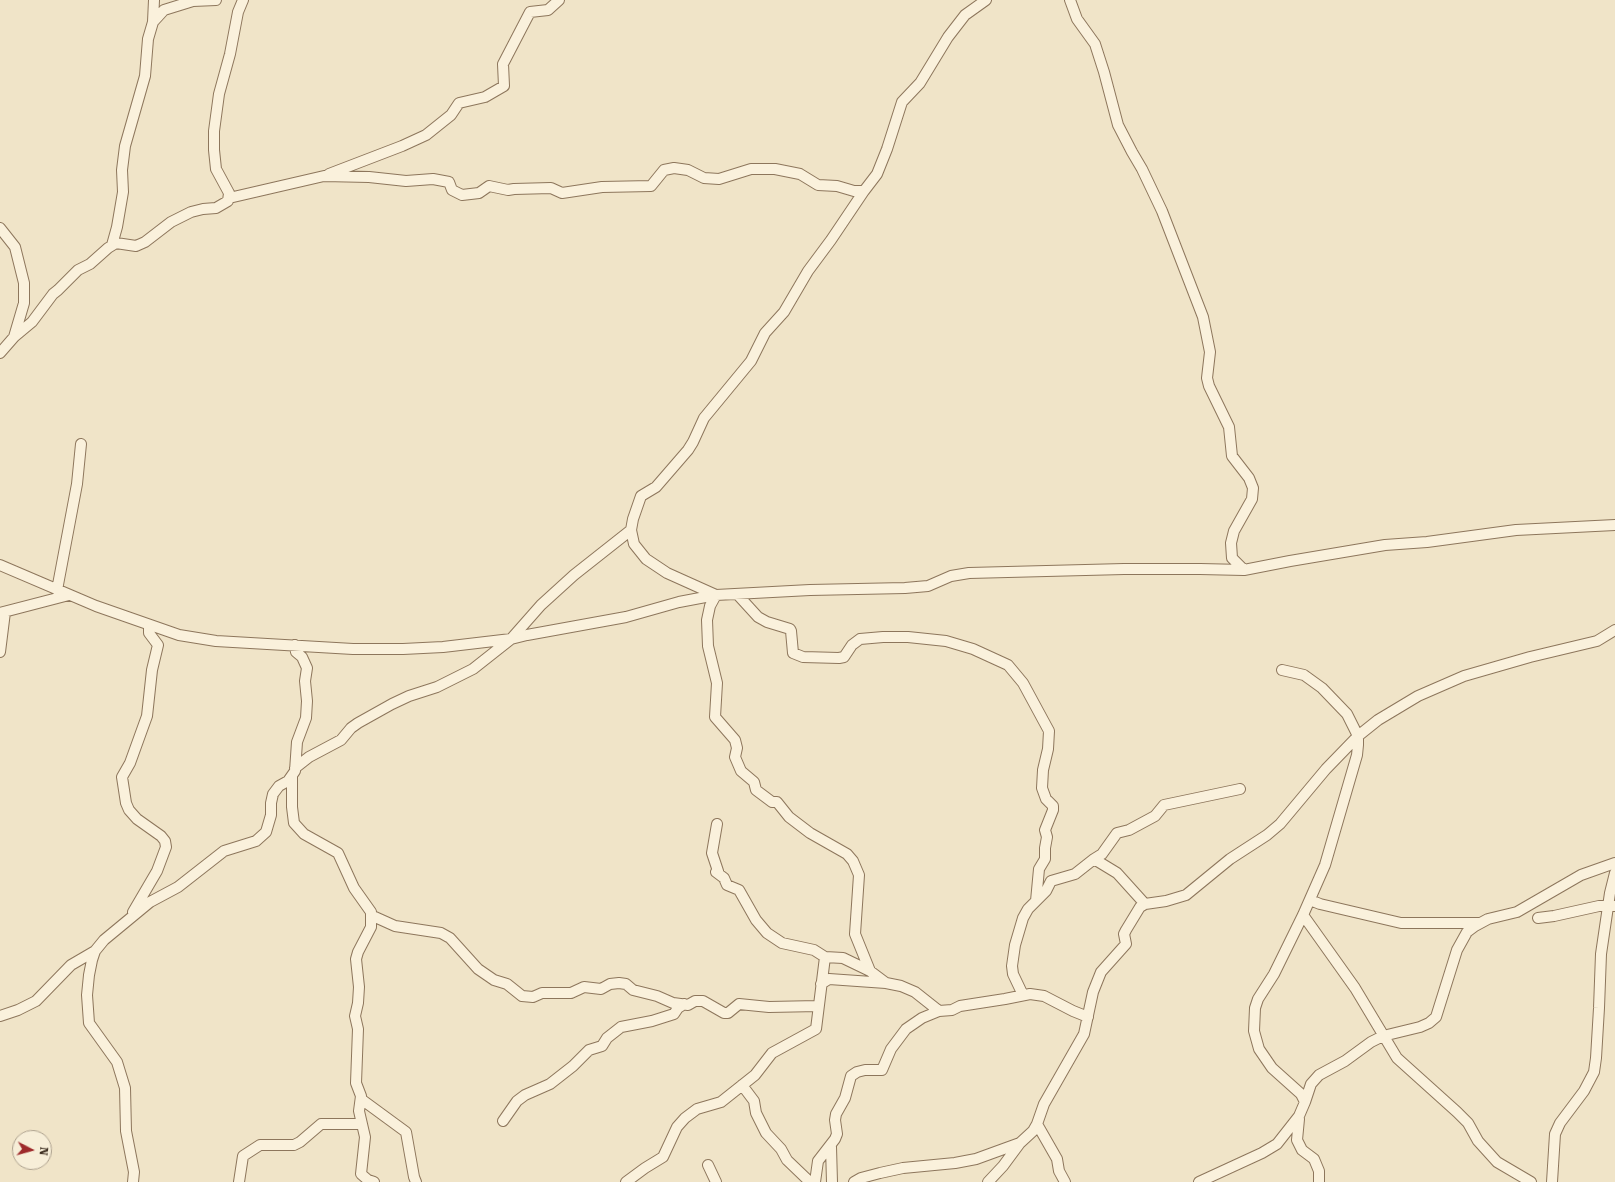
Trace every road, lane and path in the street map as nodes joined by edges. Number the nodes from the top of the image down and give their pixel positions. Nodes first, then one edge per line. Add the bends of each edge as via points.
1 (154, 0) edge
2 (216, 0) edge
3 (243, 0) edge
4 (559, 0) edge
5 (986, 0) edge
6 (1070, 0) edge
7 (153, 22) junction
8 (324, 176) junction
9 (864, 191) junction
10 (229, 198) junction
11 (0, 228) edge
12 (112, 245) junction
13 (14, 337) junction
14 (0, 353) edge
15 (81, 444) dead end
16 (1615, 525) edge
17 (631, 530) junction
18 (0, 565) edge
19 (1244, 570) junction
20 (57, 590) junction
21 (737, 594) junction
22 (69, 595) junction
23 (716, 595) junction
24 (2, 612) edge
25 (149, 625) junction
26 (1615, 630) edge
27 (511, 639) junction
28 (295, 645) junction
29 (0, 652) edge
30 (1282, 670) dead end
31 (1358, 736) junction
32 (294, 772) junction
33 (1240, 789) dead end
34 (717, 824) dead end
35 (1094, 859) junction
36 (1615, 863) edge
37 (1615, 873) edge
38 (1310, 900) junction
39 (1036, 901) junction
40 (1145, 904) junction
41 (1612, 906) edge
42 (1303, 915) junction
43 (372, 917) junction
44 (131, 918) junction
45 (1538, 918) dead end
46 (1480, 923) junction
47 (95, 952) junction
48 (824, 957) junction
49 (870, 971) junction
50 (886, 983) junction
51 (822, 984) junction
52 (1023, 995) junction
53 (684, 1004) junction
54 (818, 1006) junction
55 (939, 1010) junction
56 (0, 1016) edge
57 (1088, 1017) junction
58 (1383, 1036) junction
59 (742, 1085) junction
60 (361, 1099) junction
61 (1305, 1102) junction
62 (1299, 1116) junction
63 (502, 1121) dead end
64 (362, 1124) junction
65 (1037, 1124) junction
66 (1020, 1143) junction
67 (830, 1147) junction
68 (708, 1165) dead end
69 (133, 1182) edge
70 (239, 1182) edge
71 (374, 1182) edge
72 (416, 1182) edge
73 (626, 1182) edge
74 (716, 1182) edge
75 (810, 1182) edge
76 (814, 1182) edge
77 (832, 1182) edge
78 (854, 1182) edge
79 (988, 1182) edge
80 (1065, 1182) edge
81 (1199, 1182) edge
82 (1319, 1182) edge
83 (1531, 1182) edge
84 (1552, 1182) edge

1 - 7 street
2 - 7 street via 193,1 164,10
3 - 10 street via 219,94 214,131 216,169 227,188
4 - 8 street via 548,10 530,12 503,64 504,86 485,97 459,103 451,115 426,135
5 - 9 street via 965,15 920,82 902,102 883,162
6 - 19 street via 1077,19 1095,44 1118,125 1162,211 1203,317 1210,352 1206,378 1208,386 1229,428 1232,456 1249,478 1253,488 1252,499 1234,531 1231,543 1232,558
7 - 12 street via 148,38 145,76 125,146 123,192
8 - 9 street via 406,181 433,179 449,182 452,190 462,195 479,193 489,186 508,190 551,188 562,193 602,187 651,186 664,170 674,168 688,170 704,178 719,179 751,169 775,169 800,174 818,185
8 - 10 street
9 - 17 street via 808,271 784,312 765,333 751,361 704,418 688,450 656,487 640,496
10 - 12 street via 225,204 216,208 191,212 171,222 136,246 116,243
11 - 13 street via 15,246 24,283 24,304
12 - 13 street via 90,264 78,270 48,299 32,322
13 - 14 street
15 - 20 street via 77,484
16 - 19 street via 1516,530 1385,545
17 - 23 street via 634,544 646,559 667,573
17 - 27 street via 574,575 541,605
18 - 20 street
19 - 21 street via 1124,569 969,573 951,576 928,586 911,588
20 - 22 street
21 - 23 street
21 - 39 street via 758,617 790,629 793,653 803,657 844,657 860,639 902,636 946,641 973,649 1008,665 1023,683 1049,731 1042,788 1053,810 1045,830 1045,859 1039,868
22 - 24 street
22 - 25 street
23 - 27 street via 691,599 626,617
23 - 49 street via 710,606 708,620 708,646 716,683 715,717 735,740 738,766 754,782 756,790 772,802 777,802 789,817 810,833 846,854 853,861 859,882 855,934
24 - 29 street
25 - 28 street via 178,634 216,641
25 - 44 street via 149,633 158,645 152,670 147,716 130,763 122,777 129,810 166,840 166,847 157,871
26 - 31 street via 1597,641 1530,657 1455,680 1418,696 1378,720
27 - 28 street via 409,649
27 - 32 street via 473,669 437,688 409,696 358,723 341,740 309,757
28 - 32 street via 296,652 307,668 307,700 306,718 297,742
30 - 31 street via 1304,675 1322,688 1347,714
31 - 38 street via 1357,756 1329,853
31 - 40 street via 1314,782 1274,830 1217,869 1186,895
32 - 43 street via 294,823 304,834 338,853 352,884
32 - 44 street via 273,794 269,826 262,837 252,843 224,851 182,885 150,902
33 - 35 street via 1163,805 1155,816 1117,834 1102,854
34 - 48 street via 712,853 718,871 716,872 724,878 727,885 739,890 756,920 772,937 782,943 814,950
35 - 39 street via 1075,874 1051,881
35 - 40 street via 1117,873
36 - 46 street via 1580,875 1517,912
37 - 41 street
38 - 42 street
38 - 46 street via 1401,923
39 - 52 street via 1023,918 1015,945 1013,974
40 - 57 street via 1136,911 1124,934 1124,948 1101,972 1093,992
41 - 45 street via 1599,906
41 - 84 street via 1601,954 1600,1008 1594,1072 1555,1134
42 - 58 street via 1355,988
42 - 61 street via 1274,974 1258,999 1254,1024 1255,1038 1263,1057 1301,1094
43 - 53 street via 395,926 441,933 450,938 478,969 494,980 507,984 519,995 529,997 542,993 571,993 584,987 601,989 614,983 623,983 633,990
43 - 60 street via 371,927 356,959 360,987 355,1016 358,1029 356,1083
44 - 47 street via 104,940
46 - 58 street via 1468,932 1459,946 1436,1017 1420,1027
47 - 56 street via 71,965 36,1001
47 - 69 street via 88,981 89,1024 116,1062 125,1088 126,1131 134,1172
48 - 49 street via 843,958
48 - 51 street
49 - 50 street
50 - 51 street via 829,979
50 - 55 street via 915,992
51 - 54 street
52 - 55 street via 960,1006 952,1010
52 - 57 street via 1044,996
53 - 54 street via 703,1001 724,1013 740,1004 769,1007
53 - 63 street via 674,1014 622,1027 607,1038 602,1046 589,1050 550,1084 517,1101
54 - 59 street via 816,1029 772,1054 756,1075
55 - 67 street via 906,1029 891,1049 882,1070 865,1070 851,1076 845,1098 836,1114 837,1134
57 - 65 street via 1084,1034 1044,1104
58 - 61 street via 1316,1077
58 - 83 street via 1402,1063 1468,1123 1478,1141 1497,1162
59 - 73 street via 721,1102 697,1109 685,1118 677,1127 663,1157
59 - 75 street via 754,1101 756,1113 766,1133 781,1149 787,1160
60 - 64 street via 359,1111
60 - 72 street via 406,1132
61 - 62 street
62 - 81 street via 1274,1147
62 - 82 street via 1297,1140 1302,1150 1314,1159 1319,1171
64 - 70 street via 321,1124 294,1145 260,1145 243,1156
64 - 71 street via 365,1137 361,1174
65 - 66 street
65 - 80 street via 1057,1159 1059,1171
66 - 78 street via 976,1159 900,1169 869,1175
66 - 79 street
67 - 76 street via 818,1161
67 - 77 street
68 - 74 street

